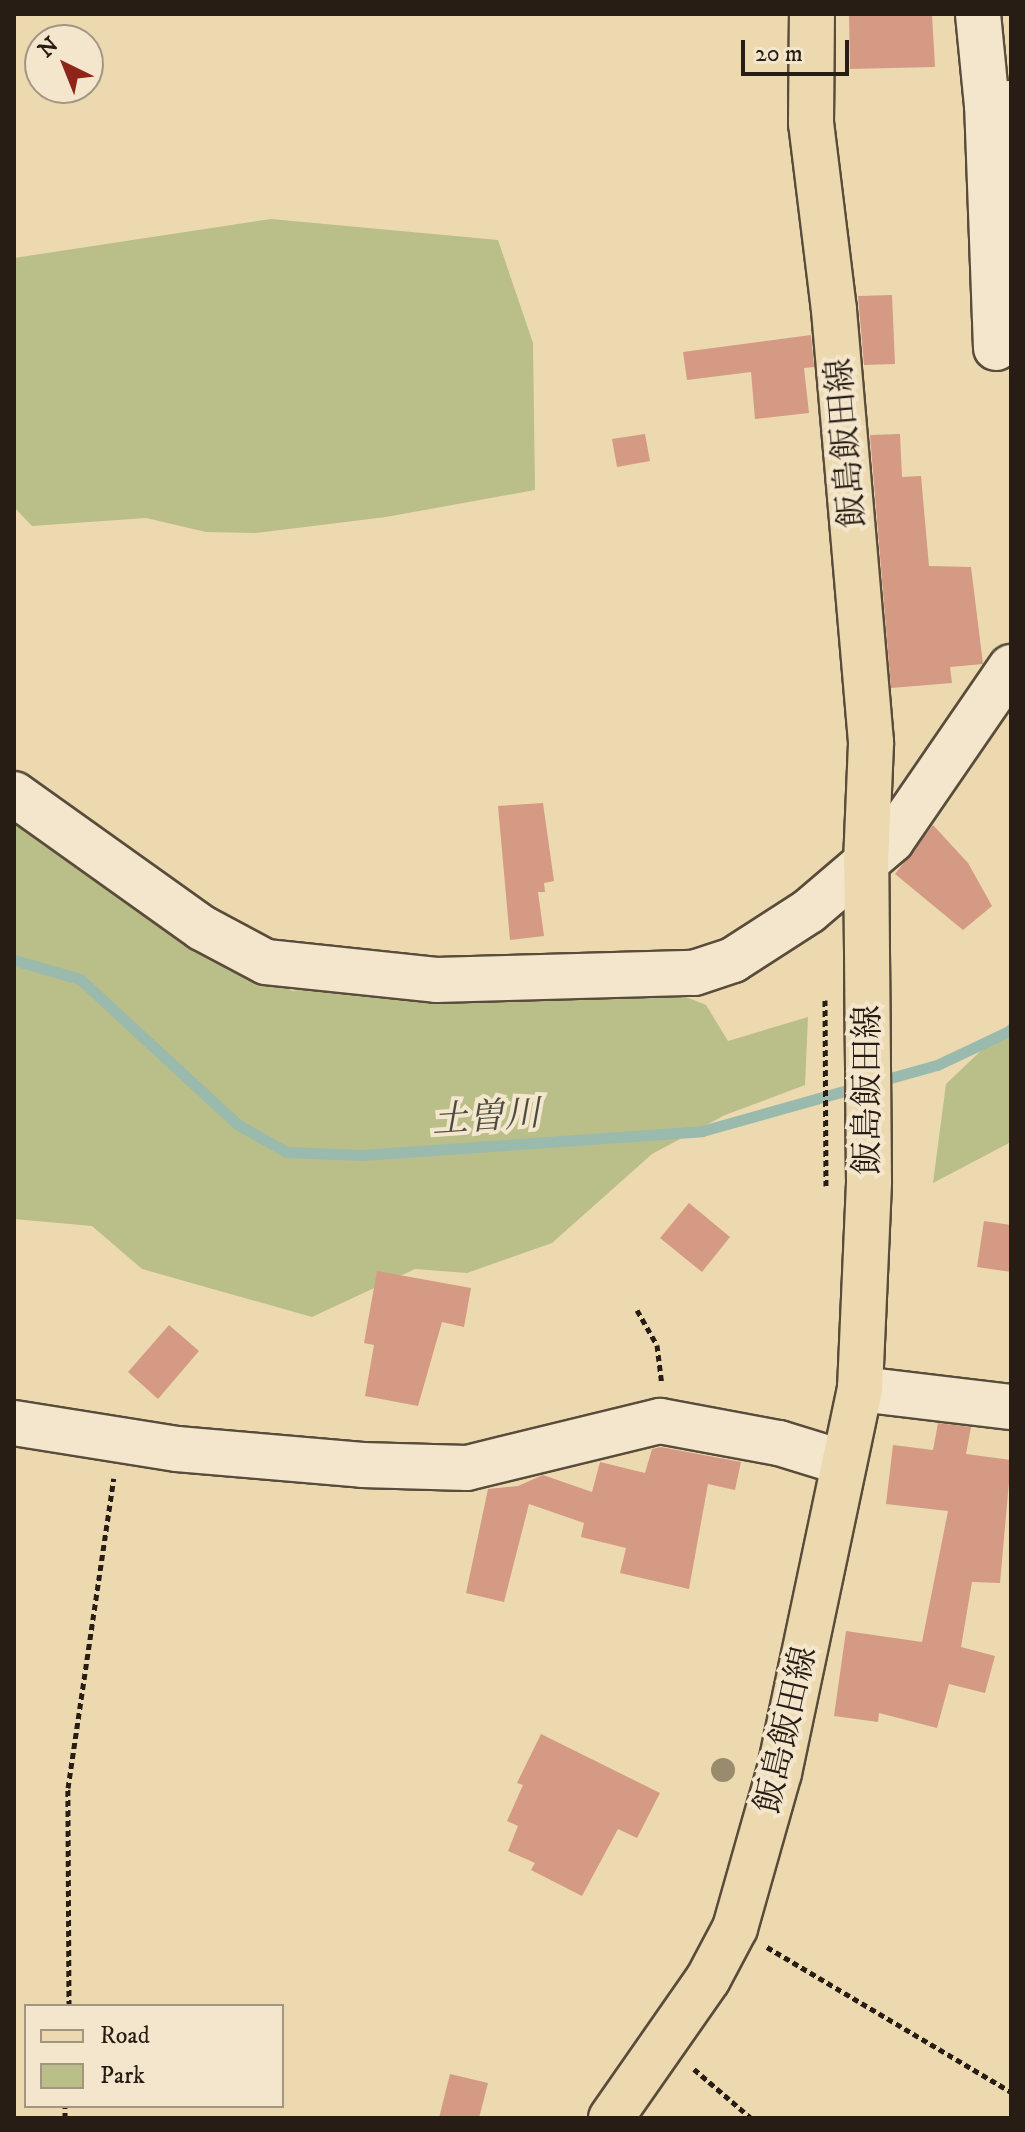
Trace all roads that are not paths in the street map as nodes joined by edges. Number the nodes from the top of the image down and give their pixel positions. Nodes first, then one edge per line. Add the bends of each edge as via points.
1 (812, 14) edge
2 (978, 14) edge
3 (999, 104) edge
4 (996, 348) dead end
5 (1011, 667) edge
6 (15, 797) edge
7 (866, 863) junction
8 (860, 1389) junction
9 (1011, 1407) edge
10 (14, 1423) edge
11 (844, 1463) junction
12 (611, 2118) edge

1 - 7 main road, 飯島飯田線 via 811,124 836,325 871,742
2 - 3 street
3 - 4 street
5 - 7 street via 892,840
6 - 7 street via 202,928 266,962 302,970 436,980 694,973 733,960 771,936 836,892
7 - 8 main road, 飯島飯田線 via 869,1181
8 - 9 street
8 - 11 main road, 飯島飯田線
10 - 11 street via 119,1443 362,1465 467,1468 660,1421 779,1443
11 - 12 main road, 飯島飯田線 via 779,1773 735,1928 665,2044

